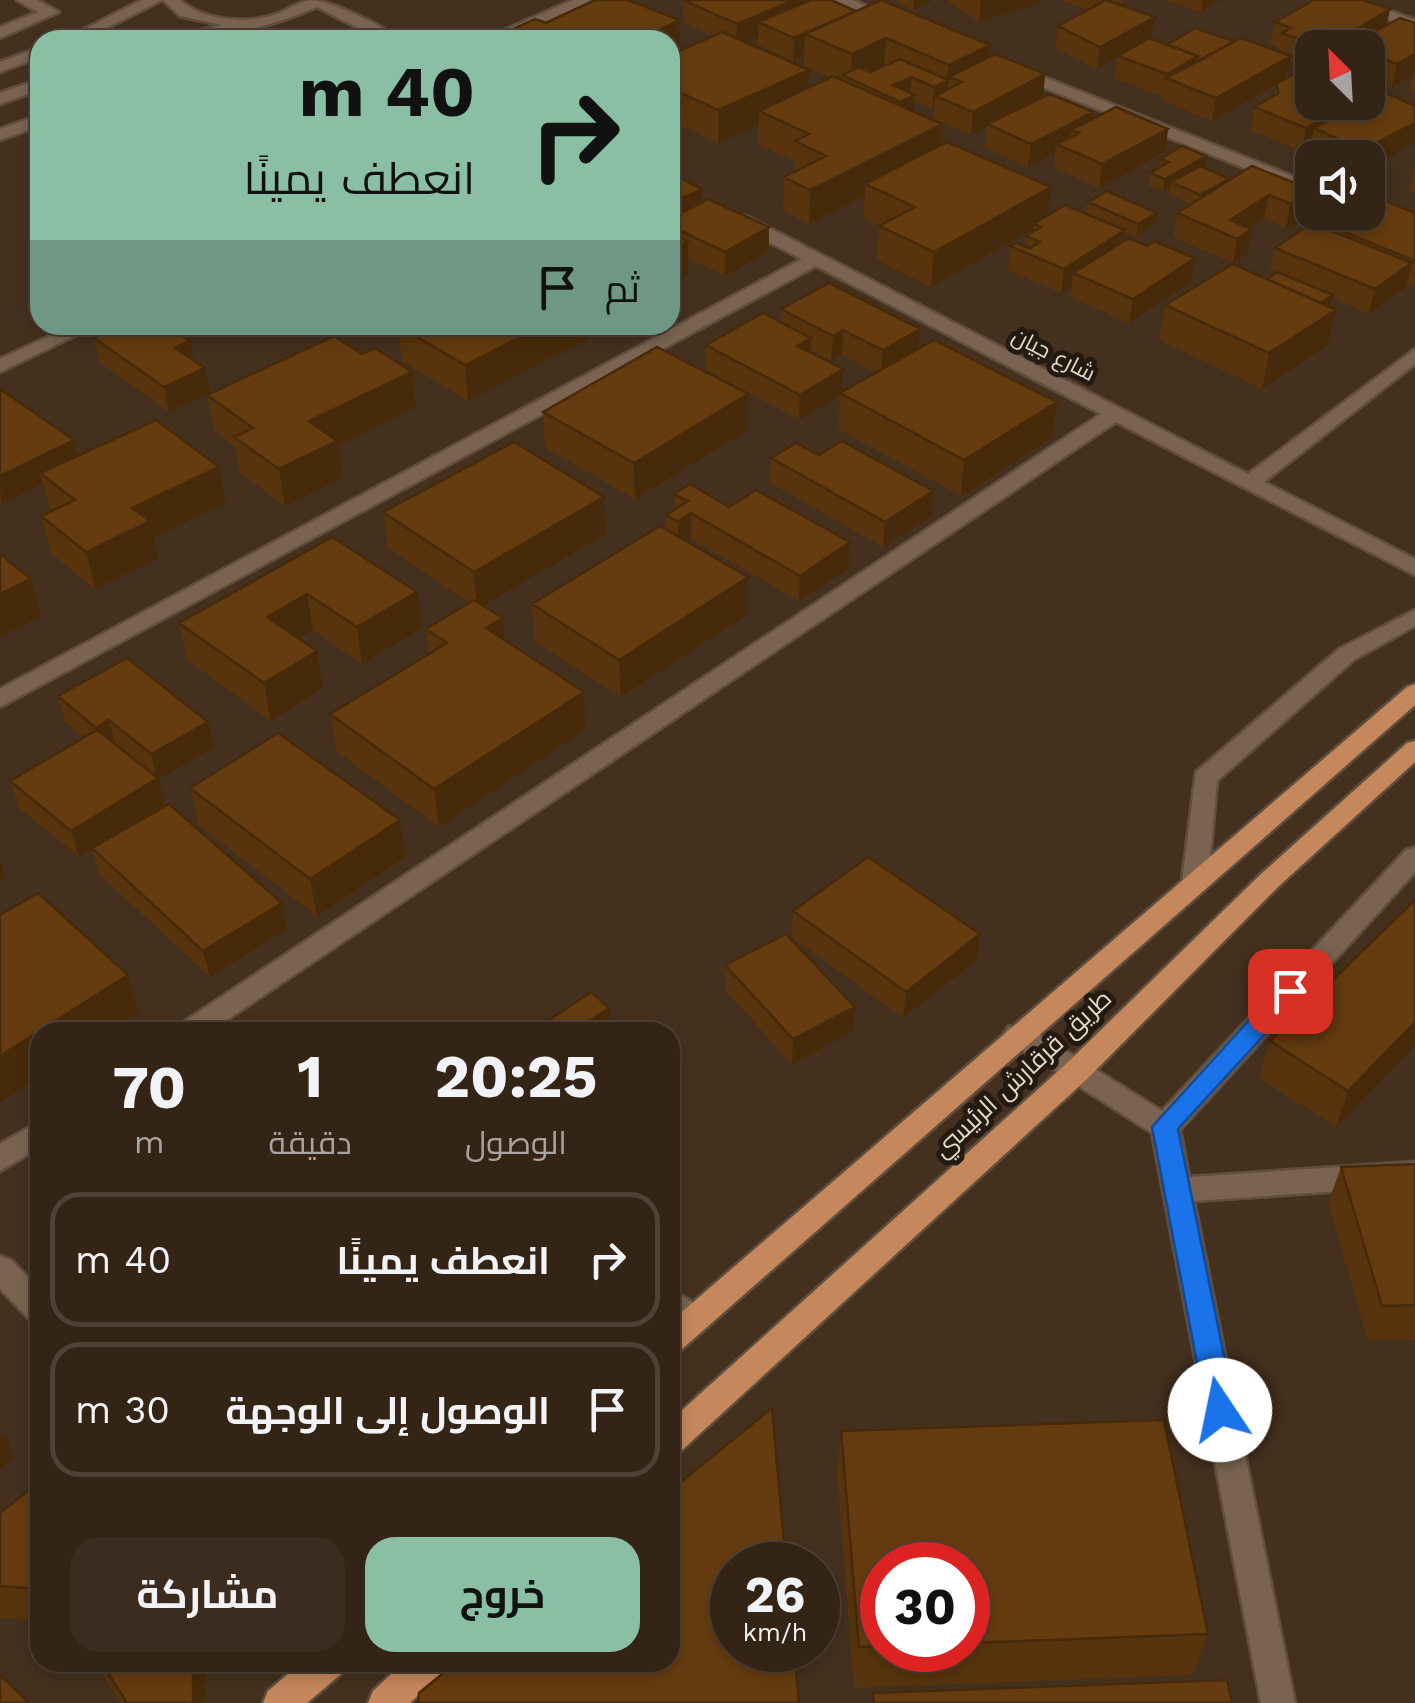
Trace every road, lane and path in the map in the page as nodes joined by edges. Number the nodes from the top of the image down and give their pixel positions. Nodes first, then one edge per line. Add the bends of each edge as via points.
1 (25, 0) edge
2 (154, 0) edge
3 (171, 0) edge
4 (586, 0) edge
5 (840, 0) edge
6 (1344, 0) edge
7 (320, 1) edge
8 (260, 21) junction
9 (1415, 25) edge
10 (913, 29) edge
11 (92, 30) edge
12 (217, 30) edge
13 (373, 30) edge
14 (514, 30) edge
15 (0, 33) edge
16 (30, 56) edge
17 (0, 66) edge
18 (1004, 66) edge
19 (30, 88) edge
20 (0, 100) edge
21 (30, 124) edge
22 (0, 135) edge
23 (1295, 183) edge
24 (718, 209) edge
25 (816, 259) junction
26 (680, 332) edge
27 (67, 335) edge
28 (675, 335) edge
29 (1415, 355) edge
30 (0, 366) edge
31 (1115, 414) junction
32 (1250, 483) junction
33 (1415, 568) edge
34 (1415, 617) edge
35 (1415, 692) edge
36 (0, 699) edge
37 (1415, 749) edge
38 (1415, 856) edge
39 (1195, 881) junction
40 (204, 1022) edge
41 (1018, 1034) junction
42 (1076, 1072) junction
43 (1164, 1127) junction
44 (30, 1138) edge
45 (0, 1158) edge
46 (1415, 1174) edge
47 (1177, 1190) junction
48 (0, 1268) edge
49 (30, 1300) edge
50 (682, 1310) edge
51 (680, 1432) edge
52 (317, 1672) edge
53 (418, 1672) edge
54 (280, 1703) edge
55 (385, 1703) edge
56 (1278, 1703) edge

1 - 15 street via 51,12
2 - 11 street
3 - 8 street via 200,18
4 - 14 street
5 - 10 street
6 - 9 street
7 - 8 street
7 - 13 street
8 - 12 street
16 - 17 street
18 - 23 street
19 - 20 street
21 - 22 street
24 - 25 street, شارع جيان
25 - 26 street
25 - 31 street, شارع جيان
27 - 30 street
28 - 36 street
29 - 32 street
31 - 32 street, شارع جيان
31 - 40 street
32 - 33 street, شارع جيان
34 - 39 street via 1348,654 1205,778
35 - 39 main road, طريق قرقارش الرئيسي
37 - 42 main road, طريق قرقارش الرئيسي via 1270,880
38 - 43 street
39 - 41 main road, طريق قرقارش الرئيسي
41 - 42 street
41 - 50 main road, طريق قرقارش الرئيسي
42 - 43 street
42 - 51 main road, طريق قرقارش الرئيسي
43 - 47 street
44 - 45 street
46 - 47 street
47 - 56 street
48 - 49 street
52 - 54 main road
53 - 55 main road

